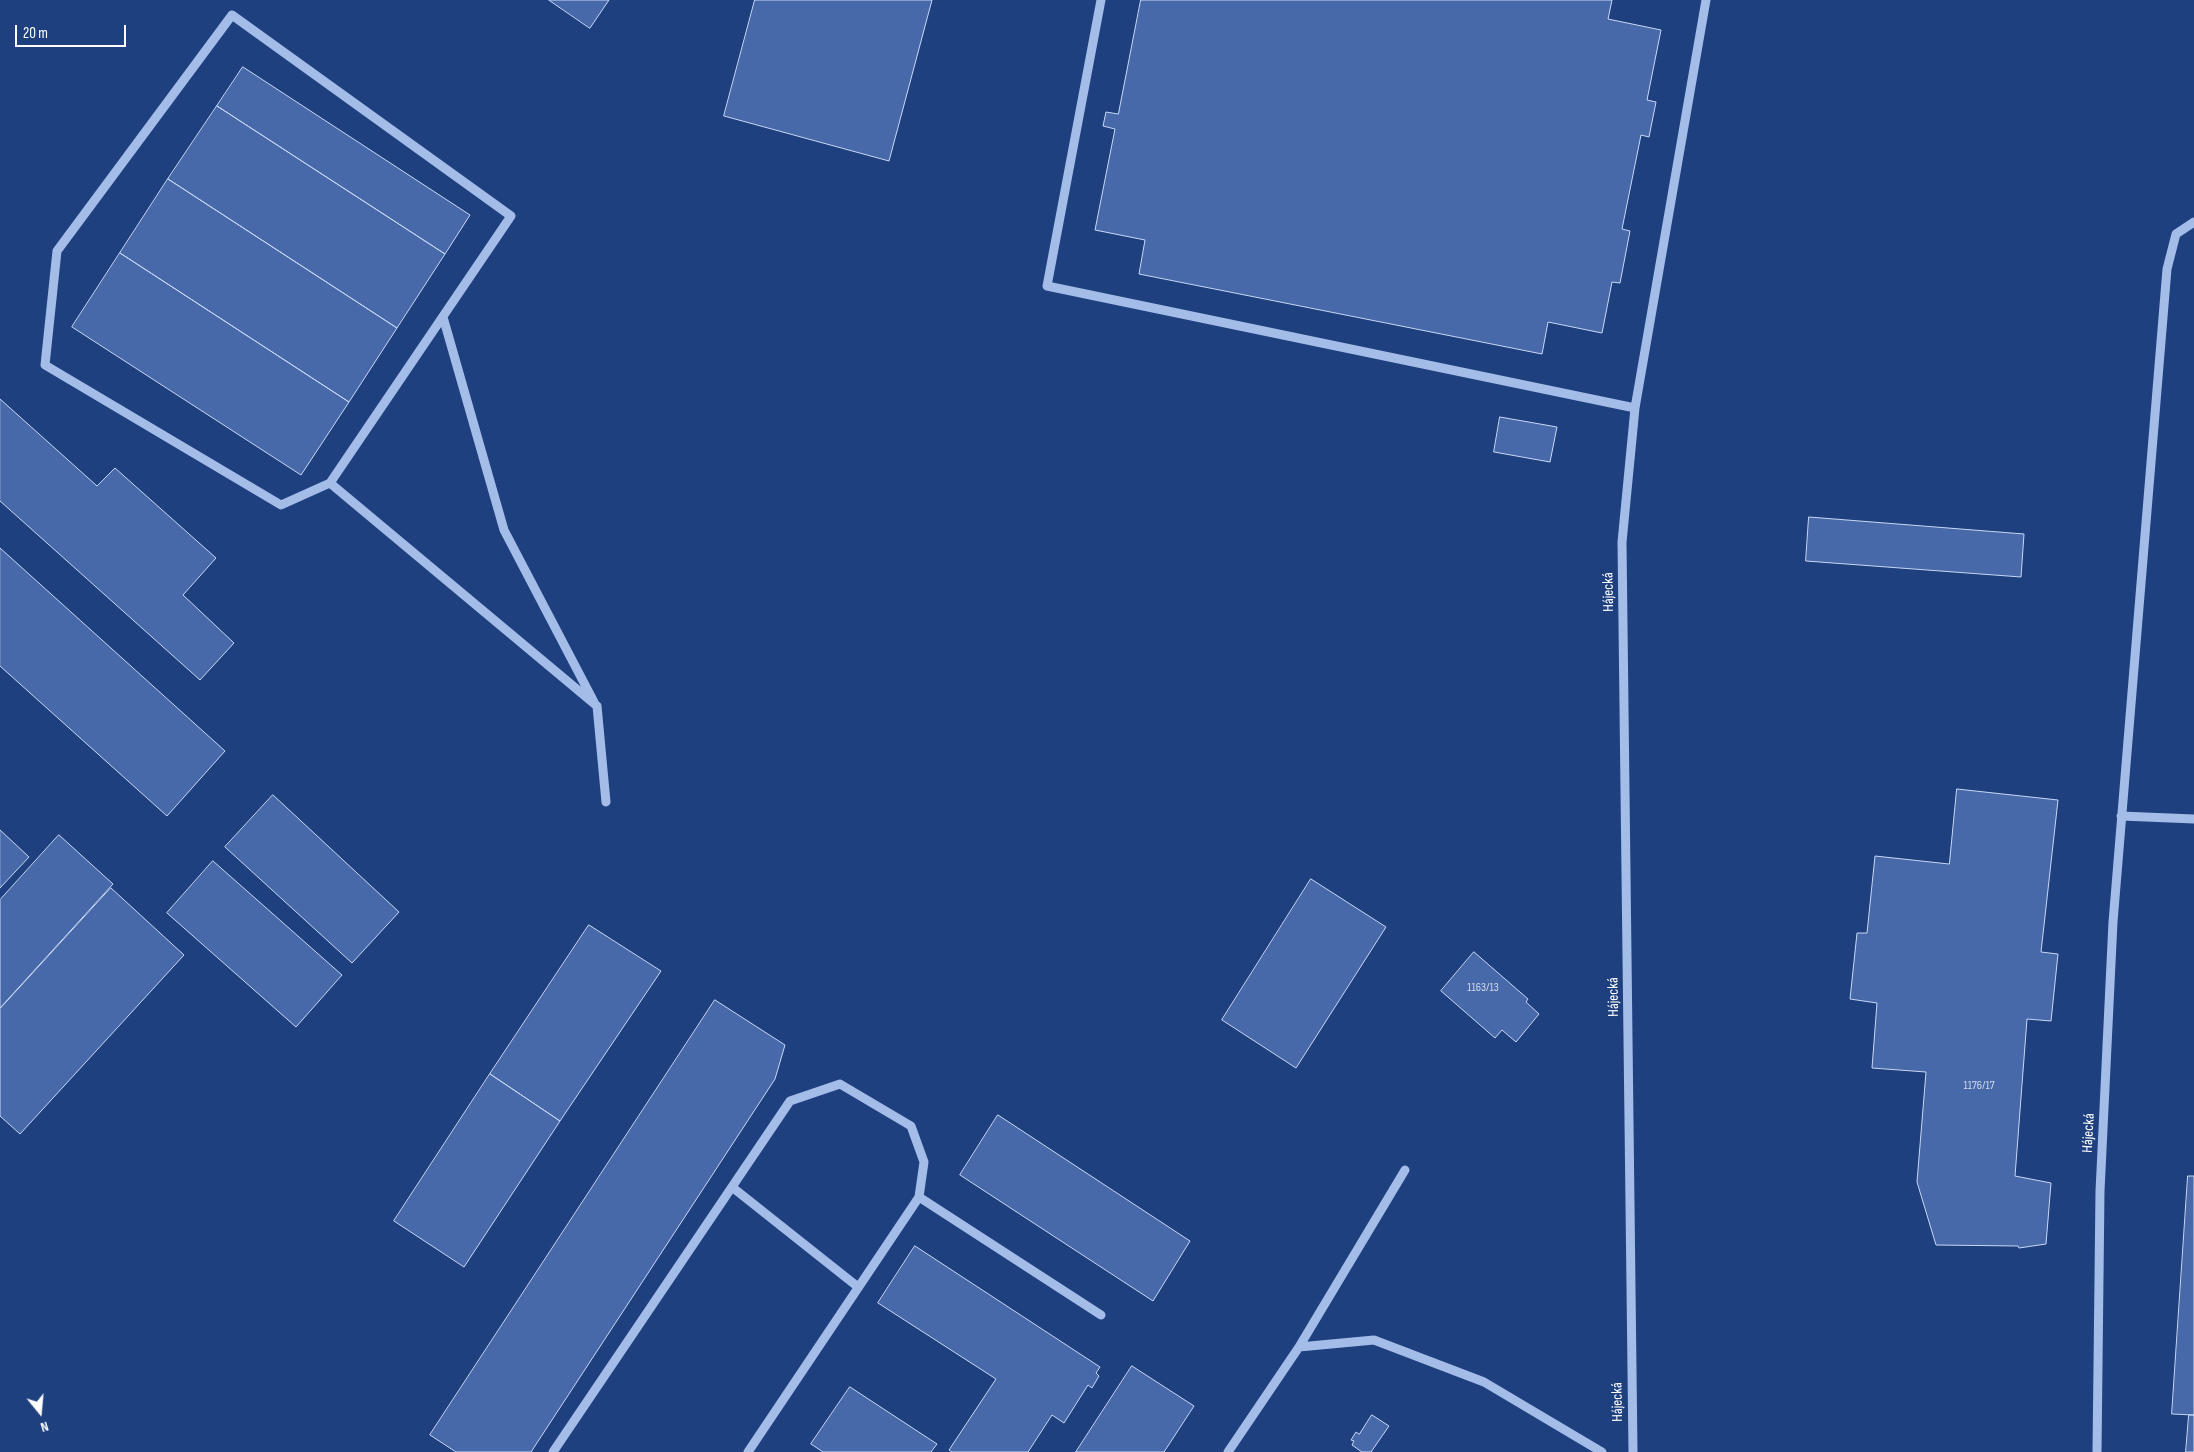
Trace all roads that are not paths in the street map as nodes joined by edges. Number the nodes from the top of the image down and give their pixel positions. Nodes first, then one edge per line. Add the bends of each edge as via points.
1 (1101, 0) edge
2 (1706, 0) edge
3 (2194, 222) edge
4 (443, 317) junction
5 (1635, 408) junction
6 (330, 483) junction
7 (597, 706) junction
8 (606, 802) dead end
9 (2122, 816) junction
10 (2194, 819) edge
11 (1405, 1170) dead end
12 (732, 1188) junction
13 (919, 1198) junction
14 (858, 1288) junction
15 (1101, 1315) dead end
16 (1299, 1347) junction
17 (553, 1452) edge
18 (748, 1452) edge
19 (1228, 1452) edge
20 (1602, 1452) edge
21 (1633, 1452) edge
22 (2097, 1452) edge

1 - 5 street via 1047,286
2 - 5 street, Hájecká
3 - 9 street, Hájecká via 2176,234 2167,268
4 - 6 street
4 - 6 street via 511,216 232,15 57,252 45,366 281,505
4 - 7 street via 504,530
5 - 21 street, Hájecká via 1622,542
6 - 7 street
7 - 8 street
9 - 10 street
9 - 22 street, Hájecká via 2113,922 2100,1190
11 - 16 street
12 - 13 street via 790,1102 840,1084 911,1126 924,1162
12 - 14 street
12 - 17 street
13 - 14 street
13 - 15 street
14 - 18 street
16 - 19 street
16 - 20 street via 1374,1340 1484,1382

